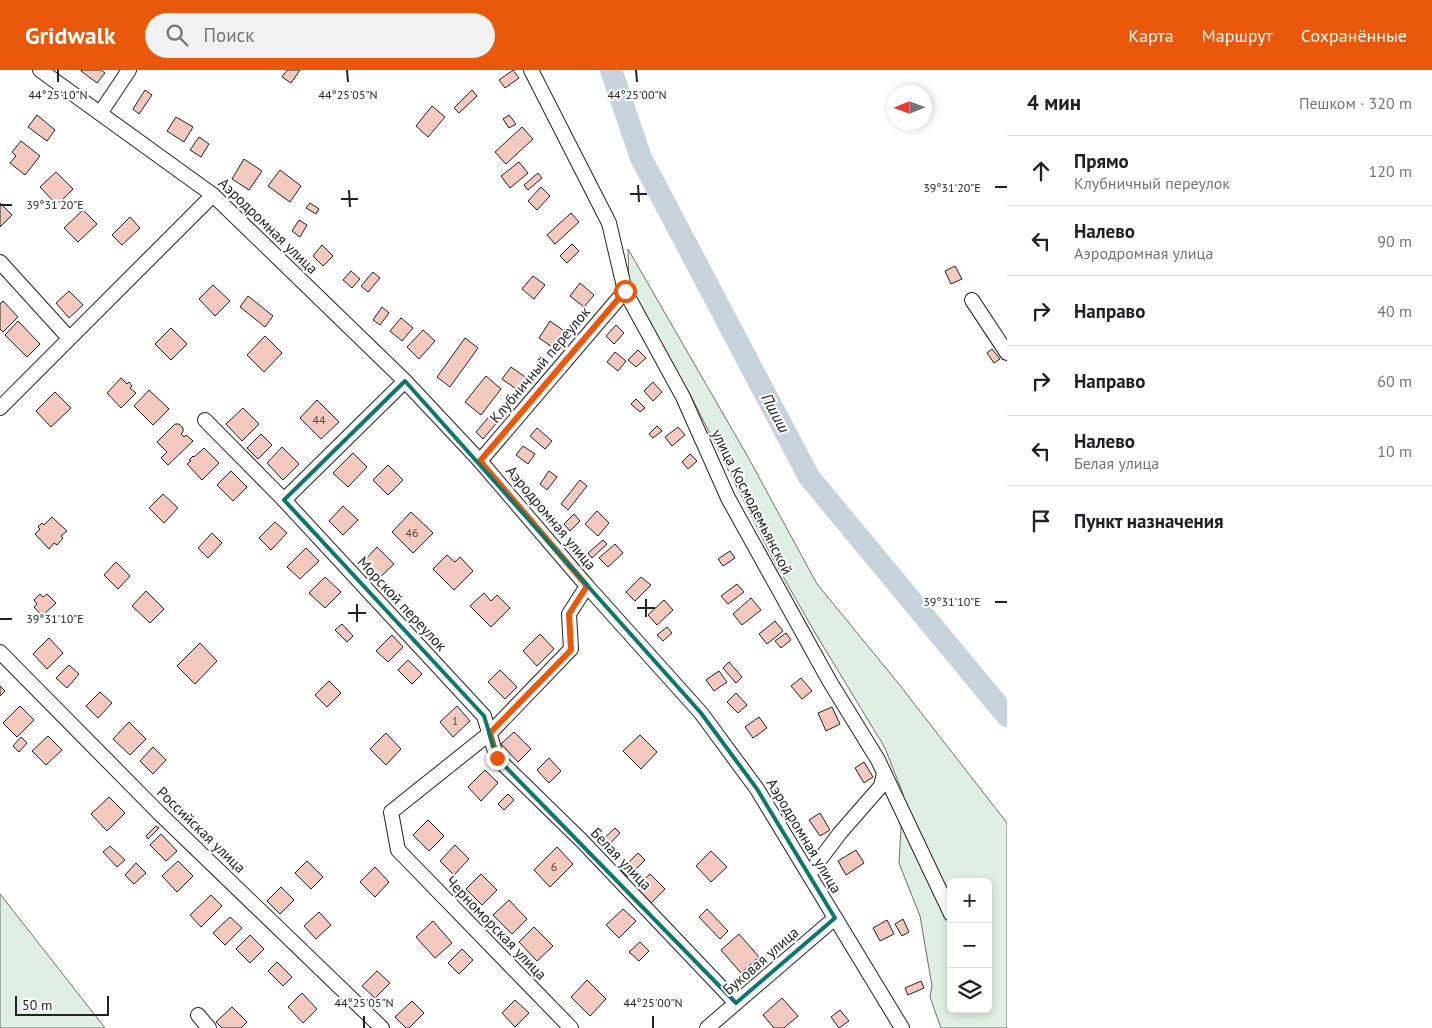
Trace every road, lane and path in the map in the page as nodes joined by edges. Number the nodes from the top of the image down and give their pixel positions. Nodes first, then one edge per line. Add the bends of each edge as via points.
1 (40, 70) edge
2 (130, 70) edge
3 (531, 70) edge
4 (101, 112) junction
5 (213, 195) junction
6 (0, 262) edge
7 (625, 291) junction
8 (972, 300) dead end
9 (69, 338) junction
10 (1007, 353) edge
11 (405, 381) junction
12 (0, 408) edge
13 (205, 420) dead end
14 (480, 461) junction
15 (284, 500) junction
16 (587, 586) junction
17 (0, 652) edge
18 (490, 733) junction
19 (884, 773) junction
20 (809, 874) junction
21 (947, 906) edge
22 (835, 918) junction
23 (736, 1003) junction
24 (198, 1015) dead end
25 (209, 1028) edge
26 (382, 1028) edge
27 (571, 1028) edge
28 (707, 1028) edge
29 (902, 1028) edge

1 - 4 street, Аэродромная улица
2 - 4 street
3 - 7 street, улица Космодемьянской via 610,224
4 - 5 street, Аэродромная улица
5 - 9 street
5 - 11 street, Аэродромная улица
6 - 9 street
7 - 14 street, Клубничный переулок
7 - 19 street, улица Космодемьянской via 683,397 728,498
8 - 10 street
9 - 12 street
11 - 14 street, Аэродромная улица
11 - 15 street
13 - 15 street, Морской переулок
14 - 16 street, Аэродромная улица
15 - 18 street, Морской переулок via 484,716
16 - 18 street via 569,614 571,650
16 - 20 street, Аэродромная улица via 701,713 757,789
17 - 26 street, Российская улица via 159,813
18 - 23 street, Белая улица via 497,758 582,841
18 - 27 street, Черноморская улица via 391,812 398,850
19 - 20 street via 881,786
19 - 21 street, улица Космодемьянской
20 - 22 street, Аэродромная улица
22 - 23 street, Буковая улица
22 - 29 street, Аэродромная улица
23 - 28 street, Буковая улица
24 - 25 street

